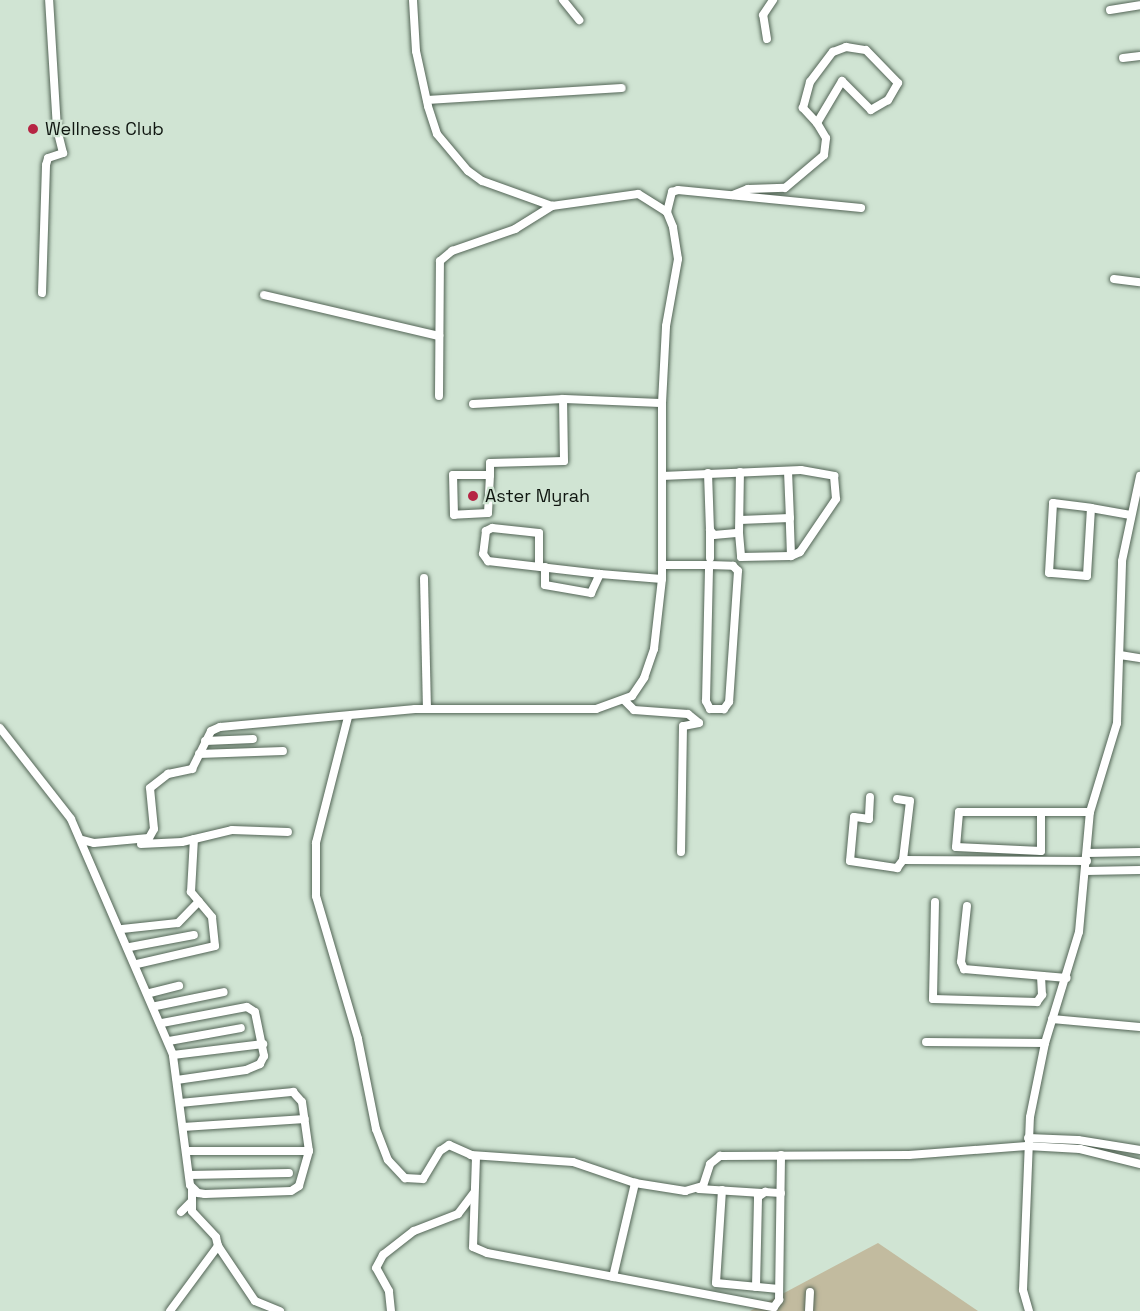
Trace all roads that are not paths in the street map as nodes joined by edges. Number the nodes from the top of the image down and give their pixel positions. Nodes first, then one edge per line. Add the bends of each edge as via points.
1 (49, 0) edge
2 (413, 0) edge
3 (563, 0) edge
4 (772, 0) edge
5 (1140, 5) edge
6 (1110, 10) dead end
7 (579, 20) dead end
8 (767, 39) dead end
9 (1140, 56) edge
10 (1123, 58) dead end
11 (622, 88) dead end
12 (427, 100) junction
13 (817, 123) junction
14 (732, 195) junction
15 (552, 206) junction
16 (861, 208) dead end
17 (667, 212) junction
18 (1114, 279) dead end
19 (1140, 282) edge
20 (42, 293) dead end
21 (264, 295) dead end
22 (439, 336) junction
23 (439, 396) dead end
24 (563, 399) junction
25 (662, 403) junction
26 (474, 404) dead end
27 (788, 471) junction
28 (740, 472) junction
29 (708, 473) junction
30 (490, 475) junction
31 (662, 476) junction
32 (1140, 476) edge
33 (1091, 508) junction
34 (1130, 515) junction
35 (790, 518) junction
36 (740, 520) junction
37 (710, 530) junction
38 (739, 533) junction
39 (791, 556) junction
40 (709, 562) junction
41 (662, 565) junction
42 (542, 567) junction
43 (600, 573) junction
44 (424, 579) dead end
45 (662, 579) junction
46 (1120, 655) junction
47 (1140, 658) edge
48 (624, 700) junction
49 (427, 710) junction
50 (348, 717) junction
51 (0, 728) edge
52 (253, 739) dead end
53 (205, 741) junction
54 (283, 752) dead end
55 (199, 754) junction
56 (870, 797) dead end
57 (897, 799) dead end
58 (1041, 812) junction
59 (1090, 812) junction
60 (288, 832) dead end
61 (153, 833) junction
62 (194, 839) junction
63 (84, 844) junction
64 (156, 844) junction
65 (681, 852) dead end
66 (1140, 852) edge
67 (1087, 857) junction
68 (903, 860) junction
69 (1140, 870) edge
70 (1086, 871) junction
71 (199, 901) junction
72 (935, 902) dead end
73 (967, 906) dead end
74 (122, 928) junction
75 (194, 935) dead end
76 (130, 947) junction
77 (137, 964) junction
78 (1041, 976) junction
79 (1067, 978) junction
80 (179, 986) dead end
81 (224, 992) dead end
82 (150, 993) junction
83 (156, 1006) junction
84 (1052, 1019) junction
85 (162, 1023) junction
86 (1140, 1027) edge
87 (241, 1028) dead end
88 (169, 1041) junction
89 (926, 1042) dead end
90 (1045, 1043) junction
91 (263, 1044) junction
92 (173, 1055) junction
93 (177, 1080) junction
94 (180, 1103) junction
95 (304, 1119) junction
96 (183, 1127) junction
97 (1027, 1142) junction
98 (1140, 1150) edge
99 (186, 1151) junction
100 (309, 1151) junction
101 (471, 1155) junction
102 (781, 1155) junction
103 (1140, 1164) edge
104 (289, 1173) dead end
105 (189, 1175) junction
106 (635, 1183) junction
107 (192, 1189) junction
108 (699, 1189) junction
109 (722, 1190) junction
110 (475, 1192) junction
111 (762, 1193) junction
112 (781, 1193) junction
113 (191, 1202) junction
114 (181, 1212) dead end
115 (218, 1246) junction
116 (613, 1276) junction
117 (756, 1287) junction
118 (779, 1289) junction
119 (810, 1292) dead end
120 (170, 1311) edge
121 (280, 1311) edge
122 (391, 1311) edge
123 (809, 1311) edge
124 (1029, 1311) edge

1 - 20 street via 57,129 63,153 48,158 46,165
2 - 12 street via 416,51
3 - 7 street
4 - 8 street via 763,15
5 - 6 street
9 - 10 street
11 - 12 street
12 - 15 street via 437,134 468,171 482,182
13 - 13 street via 803,108 810,82 833,52 857,46 866,50 898,83 888,100 870,110 842,81
13 - 14 street via 826,138 824,155 785,188 748,189
14 - 16 street
14 - 17 street via 674,190
15 - 17 street via 638,194
15 - 22 street via 515,229 443,256 438,268
17 - 25 street via 678,259 666,326
18 - 19 street
21 - 22 street
22 - 23 street
24 - 25 street
24 - 26 street
24 - 30 street via 564,461 490,463
25 - 31 street
27 - 28 street
27 - 35 street
27 - 39 street via 834,476 836,499 800,552
28 - 29 street
28 - 36 street
29 - 31 street
29 - 37 street
30 - 30 street via 453,475 454,516 488,513
31 - 41 street
32 - 34 street
33 - 33 street via 1053,503 1049,573 1087,576
33 - 34 street
34 - 46 street via 1122,561
35 - 36 street
35 - 39 street
36 - 38 street
37 - 38 street via 714,535
37 - 40 street
38 - 39 street via 741,557
40 - 40 street via 706,701 710,709 724,710 729,702 738,575 733,566
40 - 41 street
41 - 45 street
42 - 42 street via 483,559 486,531 492,528 539,533
42 - 43 street
42 - 43 street via 545,585 591,593
43 - 45 street
44 - 49 street
45 - 48 street via 654,649 644,678 632,696
46 - 47 street
46 - 59 street via 1115,733
48 - 49 street via 596,709
48 - 65 street via 634,710 688,714 699,723 683,726
49 - 50 street
50 - 53 street via 220,727 211,731
50 - 101 street via 316,843 314,874 328,946 358,1039 376,1129 388,1160 401,1175 412,1180 423,1179 445,1146
51 - 63 street via 55,795
52 - 53 street
53 - 55 street
54 - 55 street
55 - 61 street via 187,772 168,774 150,788
56 - 68 street via 869,819 854,817 850,861 897,868
57 - 68 street via 910,801
58 - 58 street via 959,812 956,847 1041,850
58 - 59 street
59 - 67 street
60 - 62 street via 232,830
61 - 63 street via 144,840
61 - 64 street
62 - 64 street
62 - 71 street via 191,892
63 - 64 street
63 - 74 street
66 - 67 street
67 - 68 street
67 - 70 street
69 - 70 street
70 - 79 street via 1079,932
71 - 74 street via 178,923
71 - 77 street via 212,916 213,948
72 - 78 street via 933,999 1037,1002 1042,995
73 - 78 street via 961,962 964,969
74 - 76 street
75 - 76 street
76 - 77 street
77 - 82 street
78 - 79 street
79 - 84 street
80 - 82 street
81 - 83 street
82 - 83 street
83 - 85 street
84 - 86 street
84 - 90 street
85 - 88 street
85 - 91 street via 250,1008 255,1012
87 - 88 street
88 - 92 street
89 - 90 street
90 - 97 street
91 - 92 street
91 - 93 street via 264,1056 255,1067
92 - 93 street
93 - 94 street
94 - 95 street via 290,1092 302,1102
94 - 96 street
95 - 96 street
95 - 100 street
96 - 99 street
97 - 98 street via 1078,1140
97 - 102 street via 909,1155
97 - 103 street via 1080,1149
97 - 124 street via 1023,1290
99 - 100 street
99 - 105 street
100 - 107 street via 302,1181 291,1191 205,1194
101 - 106 street via 573,1162
101 - 110 street via 476,1157
102 - 108 street via 717,1156 710,1164 706,1183
102 - 112 street
104 - 105 street
105 - 107 street
106 - 108 street via 685,1191
106 - 116 street
107 - 113 street
108 - 109 street
109 - 111 street
109 - 117 street via 714,1280 723,1285
110 - 116 street via 473,1247 487,1253
110 - 122 street via 458,1215 414,1231 383,1255 376,1268 389,1291
111 - 112 street
111 - 117 street via 758,1197
112 - 118 street
113 - 114 street
113 - 115 street via 194,1214 216,1237
115 - 120 street
115 - 121 street via 255,1301
116 - 118 street via 769,1306 778,1305
117 - 118 street
119 - 123 street

